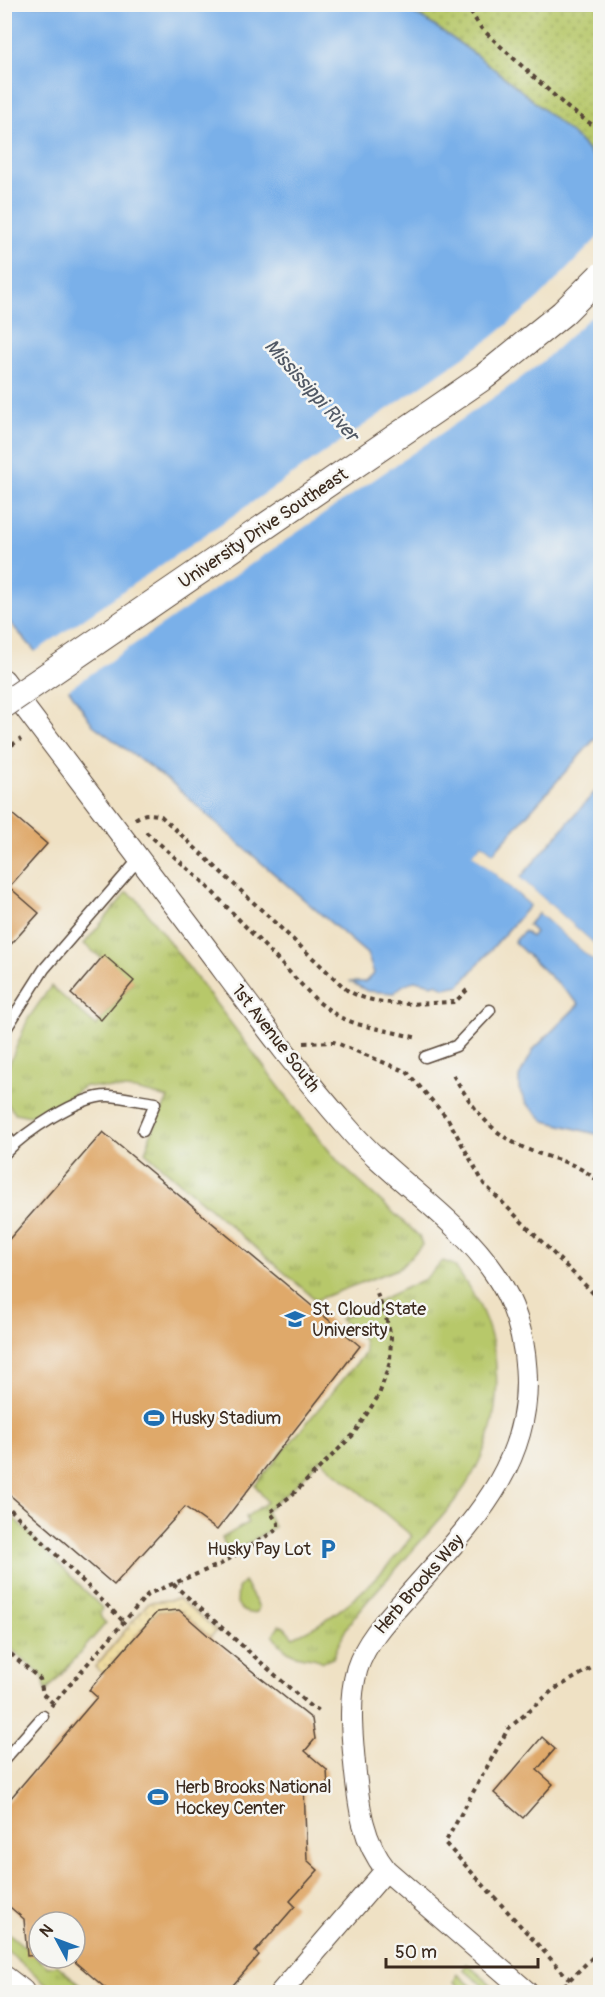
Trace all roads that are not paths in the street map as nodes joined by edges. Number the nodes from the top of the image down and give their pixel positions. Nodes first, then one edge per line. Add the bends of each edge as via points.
1 (600, 276) edge
2 (4, 680) edge
3 (4, 705) edge
4 (139, 859) junction
5 (490, 1010) dead end
6 (4, 1032) edge
7 (425, 1058) dead end
8 (143, 1131) dead end
9 (4, 1132) edge
10 (13, 1145) junction
11 (4, 1154) edge
12 (527, 1394) joint
13 (43, 1716) road end
14 (4, 1760) edge
15 (386, 1870) junction
16 (4, 1978) edge
17 (21, 1992) edge
18 (281, 1992) edge
19 (526, 1992) edge

1 - 3 street, University Drive Southeast, bridge via 563,313 485,376
2 - 4 street, 1st Avenue South
4 - 6 lane via 44,969
4 - 12 street, 1st Avenue South via 278,1044 350,1131 471,1244 495,1274 521,1336
5 - 7 lane via 456,1046
8 - 10 lane via 155,1103 107,1096 82,1100
9 - 10 lane
10 - 11 lane
12 - 15 street, Herb Brooks Way via 516,1448 501,1481 479,1514 384,1622 358,1666 351,1722 359,1807 372,1850
13 - 14 lane
15 - 18 street
15 - 19 street, Herb Brooks Way
16 - 17 street

